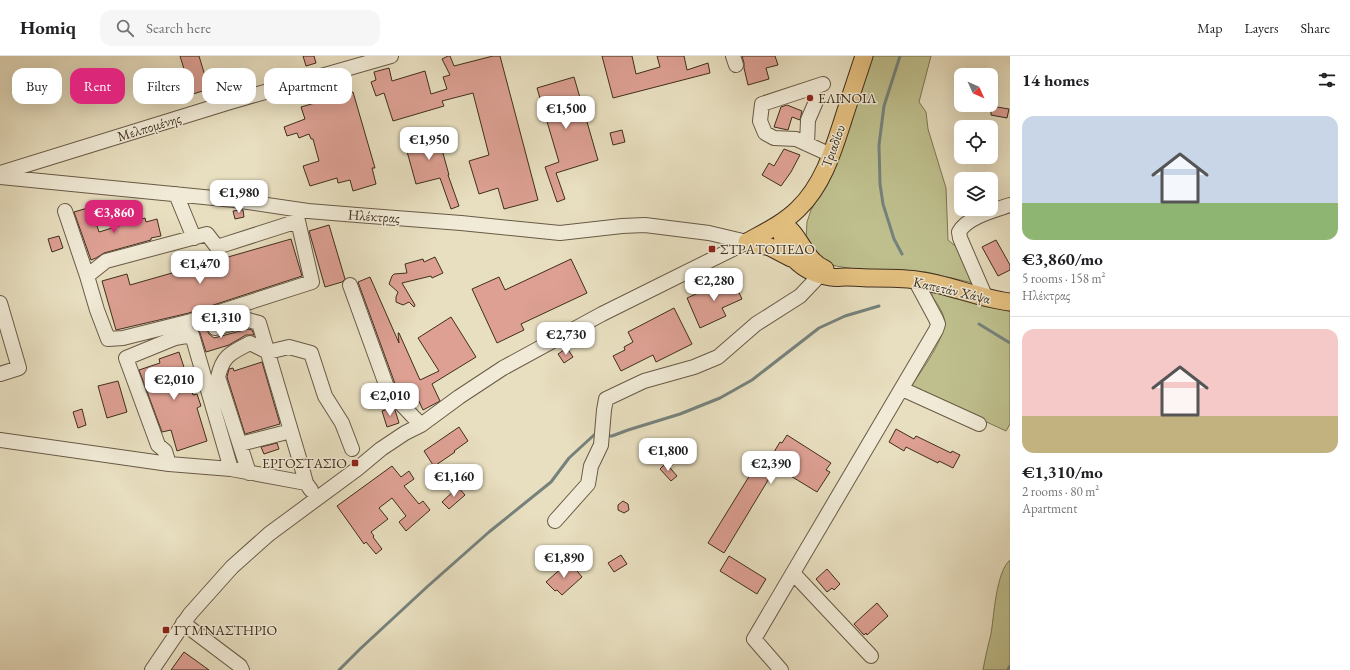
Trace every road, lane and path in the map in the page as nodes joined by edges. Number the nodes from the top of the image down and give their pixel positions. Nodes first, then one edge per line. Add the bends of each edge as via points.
1 (392, 56) edge
2 (864, 56) edge
3 (823, 84) dead end
4 (817, 99) dead end
5 (807, 144) junction
6 (831, 154) junction
7 (0, 173) edge
8 (0, 177) edge
9 (176, 194) junction
10 (1010, 204) edge
11 (800, 208) junction
12 (65, 211) dead end
13 (781, 222) junction
14 (194, 238) junction
15 (747, 242) junction
16 (797, 253) junction
17 (820, 275) junction
18 (87, 276) junction
19 (846, 277) junction
20 (915, 280) junction
21 (350, 285) dead end
22 (986, 298) junction
23 (1010, 302) edge
24 (0, 303) edge
25 (215, 328) dead end
26 (268, 352) junction
27 (0, 374) edge
28 (902, 388) junction
29 (979, 424) dead end
30 (421, 425) junction
31 (291, 431) junction
32 (0, 440) edge
33 (240, 444) junction
34 (352, 449) dead end
35 (169, 464) junction
36 (231, 469) junction
37 (249, 473) junction
38 (306, 483) junction
39 (316, 499) junction
40 (555, 521) dead end
41 (793, 573) junction
42 (183, 623) junction
43 (871, 656) dead end
44 (152, 670) edge
45 (242, 670) edge
46 (781, 670) edge

1 - 7 street, Μελπομένης via 230,102
2 - 6 main road, Τριαδίου
3 - 5 street via 762,104 760,121 766,132 774,138 796,139
4 - 5 street via 808,120
5 - 6 street
6 - 11 main road, Τριαδίου via 818,182
8 - 9 street, Ηλέκτρας
9 - 14 street
9 - 15 street, Ηλέκτρας via 308,211 560,233 645,226 709,233
10 - 22 street via 973,220 959,232
11 - 13 main road, Τριαδίου
11 - 16 main road via 801,236
12 - 18 street
13 - 15 main road, Τριαδίου
13 - 16 main road, Καπετάν Χάψα via 789,228
14 - 18 street via 106,261
14 - 18 street via 207,234 217,247 298,221 312,282 190,321 123,338 108,339
15 - 16 main road
15 - 30 street via 583,324 503,368
16 - 17 main road, Καπετάν Χάψα via 803,267
16 - 19 main road, Καπετάν Χάψα
17 - 19 main road, Καπετάν Χάψα
17 - 40 street via 800,296 756,324 718,357 694,367 644,381 606,399 601,445 591,466 588,484
19 - 20 main road, Καπετάν Χάψα
20 - 22 main road, Καπετάν Χάψα
20 - 28 street via 938,324
21 - 30 street via 388,390
22 - 23 main road, Καπετάν Χάψα
24 - 27 street via 18,368
25 - 26 street via 248,320 259,323
26 - 31 street
26 - 33 street via 250,343 230,353 221,365 218,377
26 - 34 street via 289,347 311,353 324,396 342,422
28 - 29 street
28 - 41 street
30 - 39 street via 381,449
31 - 33 street
31 - 38 street
32 - 35 street
33 - 37 street
35 - 36 street
35 - 36 street via 165,451 158,445 126,358 175,338 192,335
36 - 37 street
37 - 38 street
38 - 39 street
39 - 42 street via 247,553
41 - 43 street
41 - 46 street via 754,639
42 - 44 street
42 - 45 street

